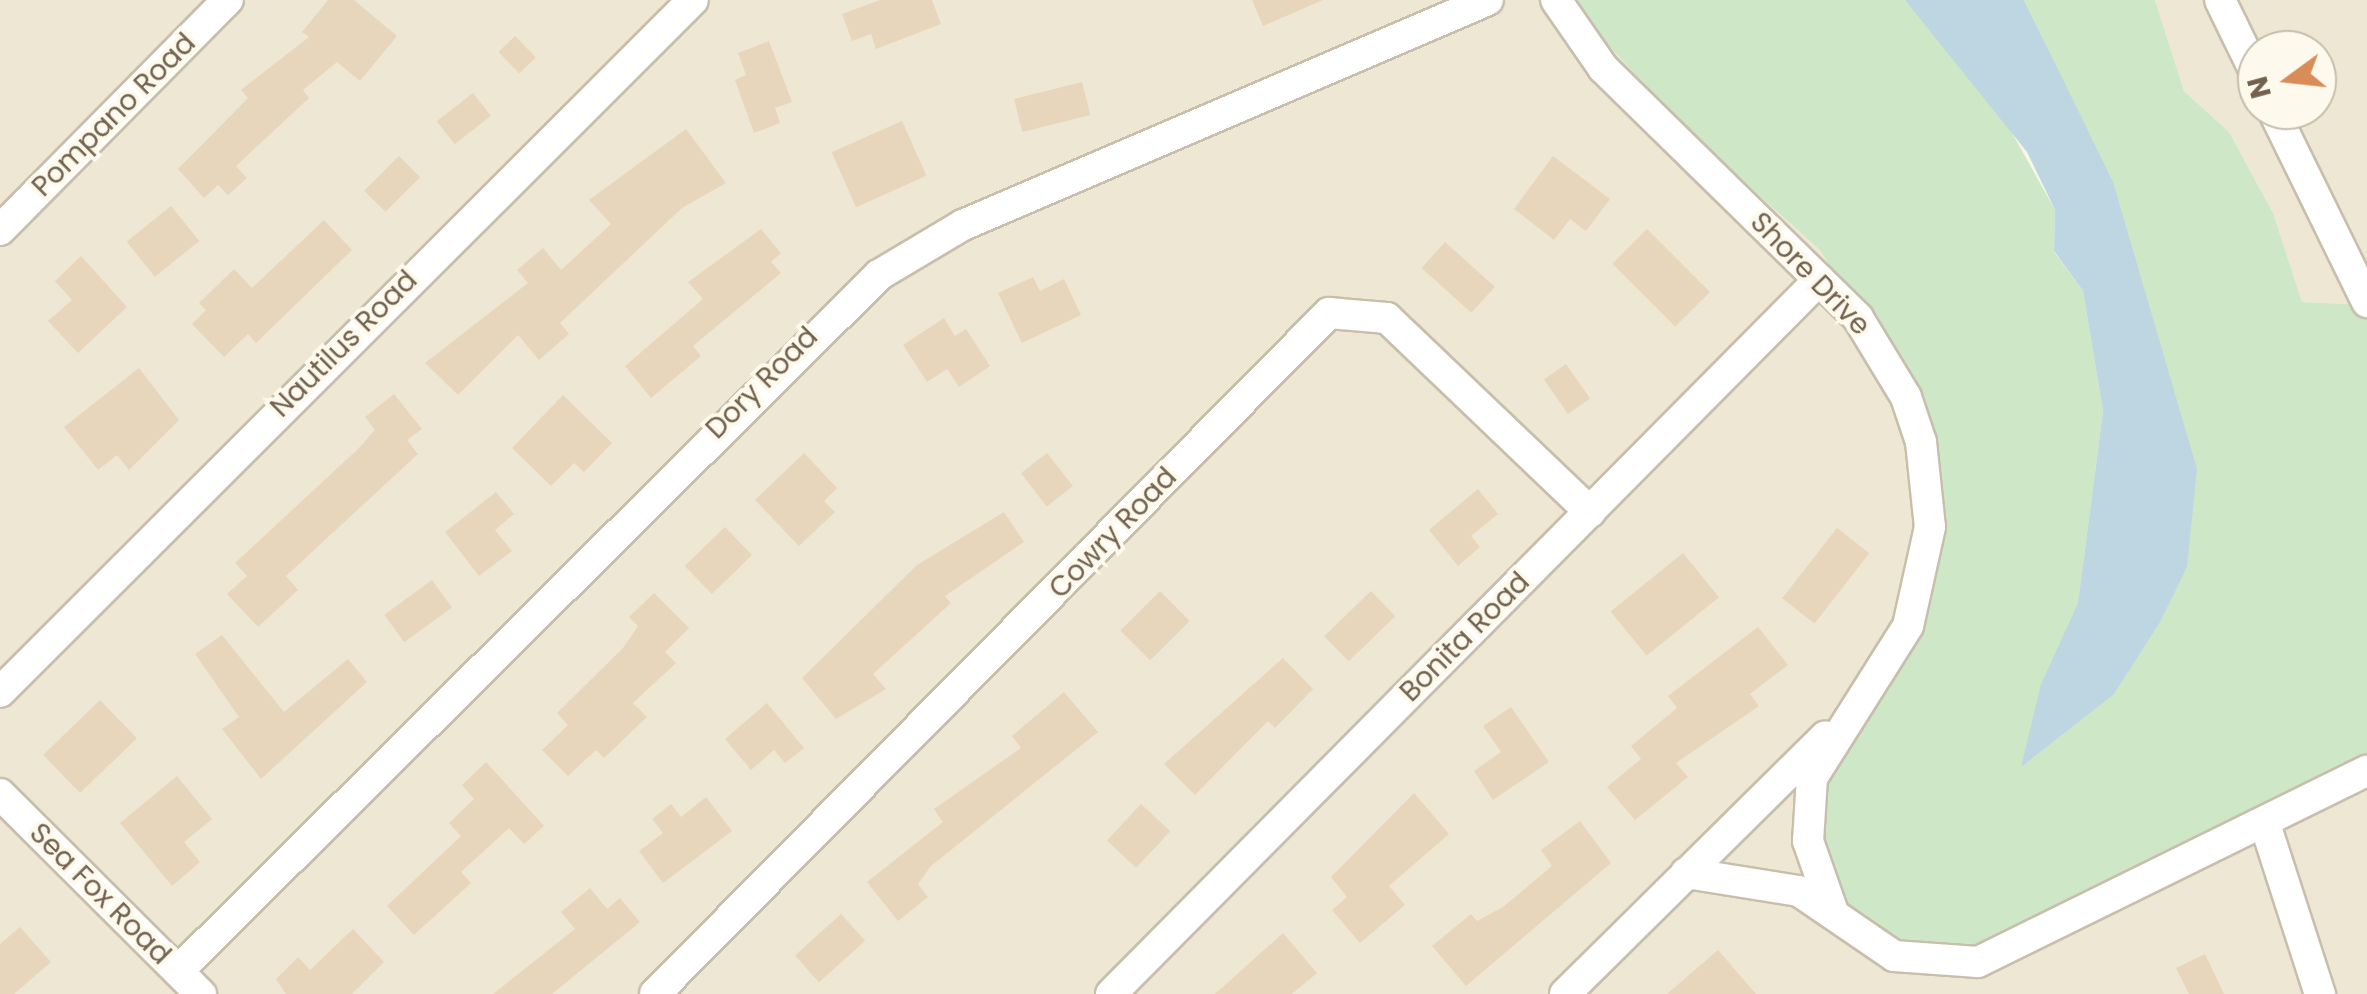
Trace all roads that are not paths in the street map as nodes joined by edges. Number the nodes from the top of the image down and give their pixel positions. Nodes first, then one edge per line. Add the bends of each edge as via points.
1 (228, 0) edge
2 (693, 0) edge
3 (1488, 0) edge
4 (1556, 0) edge
5 (2220, 0) edge
6 (2237, 35) edge
7 (2284, 130) edge
8 (0, 230) edge
9 (1819, 280) junction
10 (2367, 302) edge
11 (1590, 512) junction
12 (0, 692) edge
13 (1852, 711) junction
14 (2367, 771) edge
15 (0, 794) edge
16 (2265, 824) junction
17 (1686, 873) junction
18 (1832, 909) junction
19 (178, 971) junction
20 (201, 994) edge
21 (656, 994) edge
22 (1111, 994) edge
23 (1565, 994) edge
24 (2320, 994) edge

1 - 8 street, Pompano Road
2 - 12 street, Nautilus Road
3 - 19 street, Dory Road via 963,225 878,275
4 - 9 street, Shore Drive via 1603,68
5 - 6 street
7 - 10 street
9 - 11 street, Bonita Road
9 - 13 street, Shore Drive via 1899,383 1929,493 1908,626
11 - 21 street, Cowry Road via 1387,318 1329,313
11 - 22 street, Bonita Road
13 - 17 street, Shore Drive
13 - 18 street, Shore Drive via 1824,749 1807,810 1816,878
14 - 16 street
15 - 19 street, Sea Fox Road
16 - 18 street via 1978,962 1894,956
16 - 24 street
17 - 18 street via 1762,878
17 - 23 street, Shore Drive
19 - 20 street, Sea Fox Road

